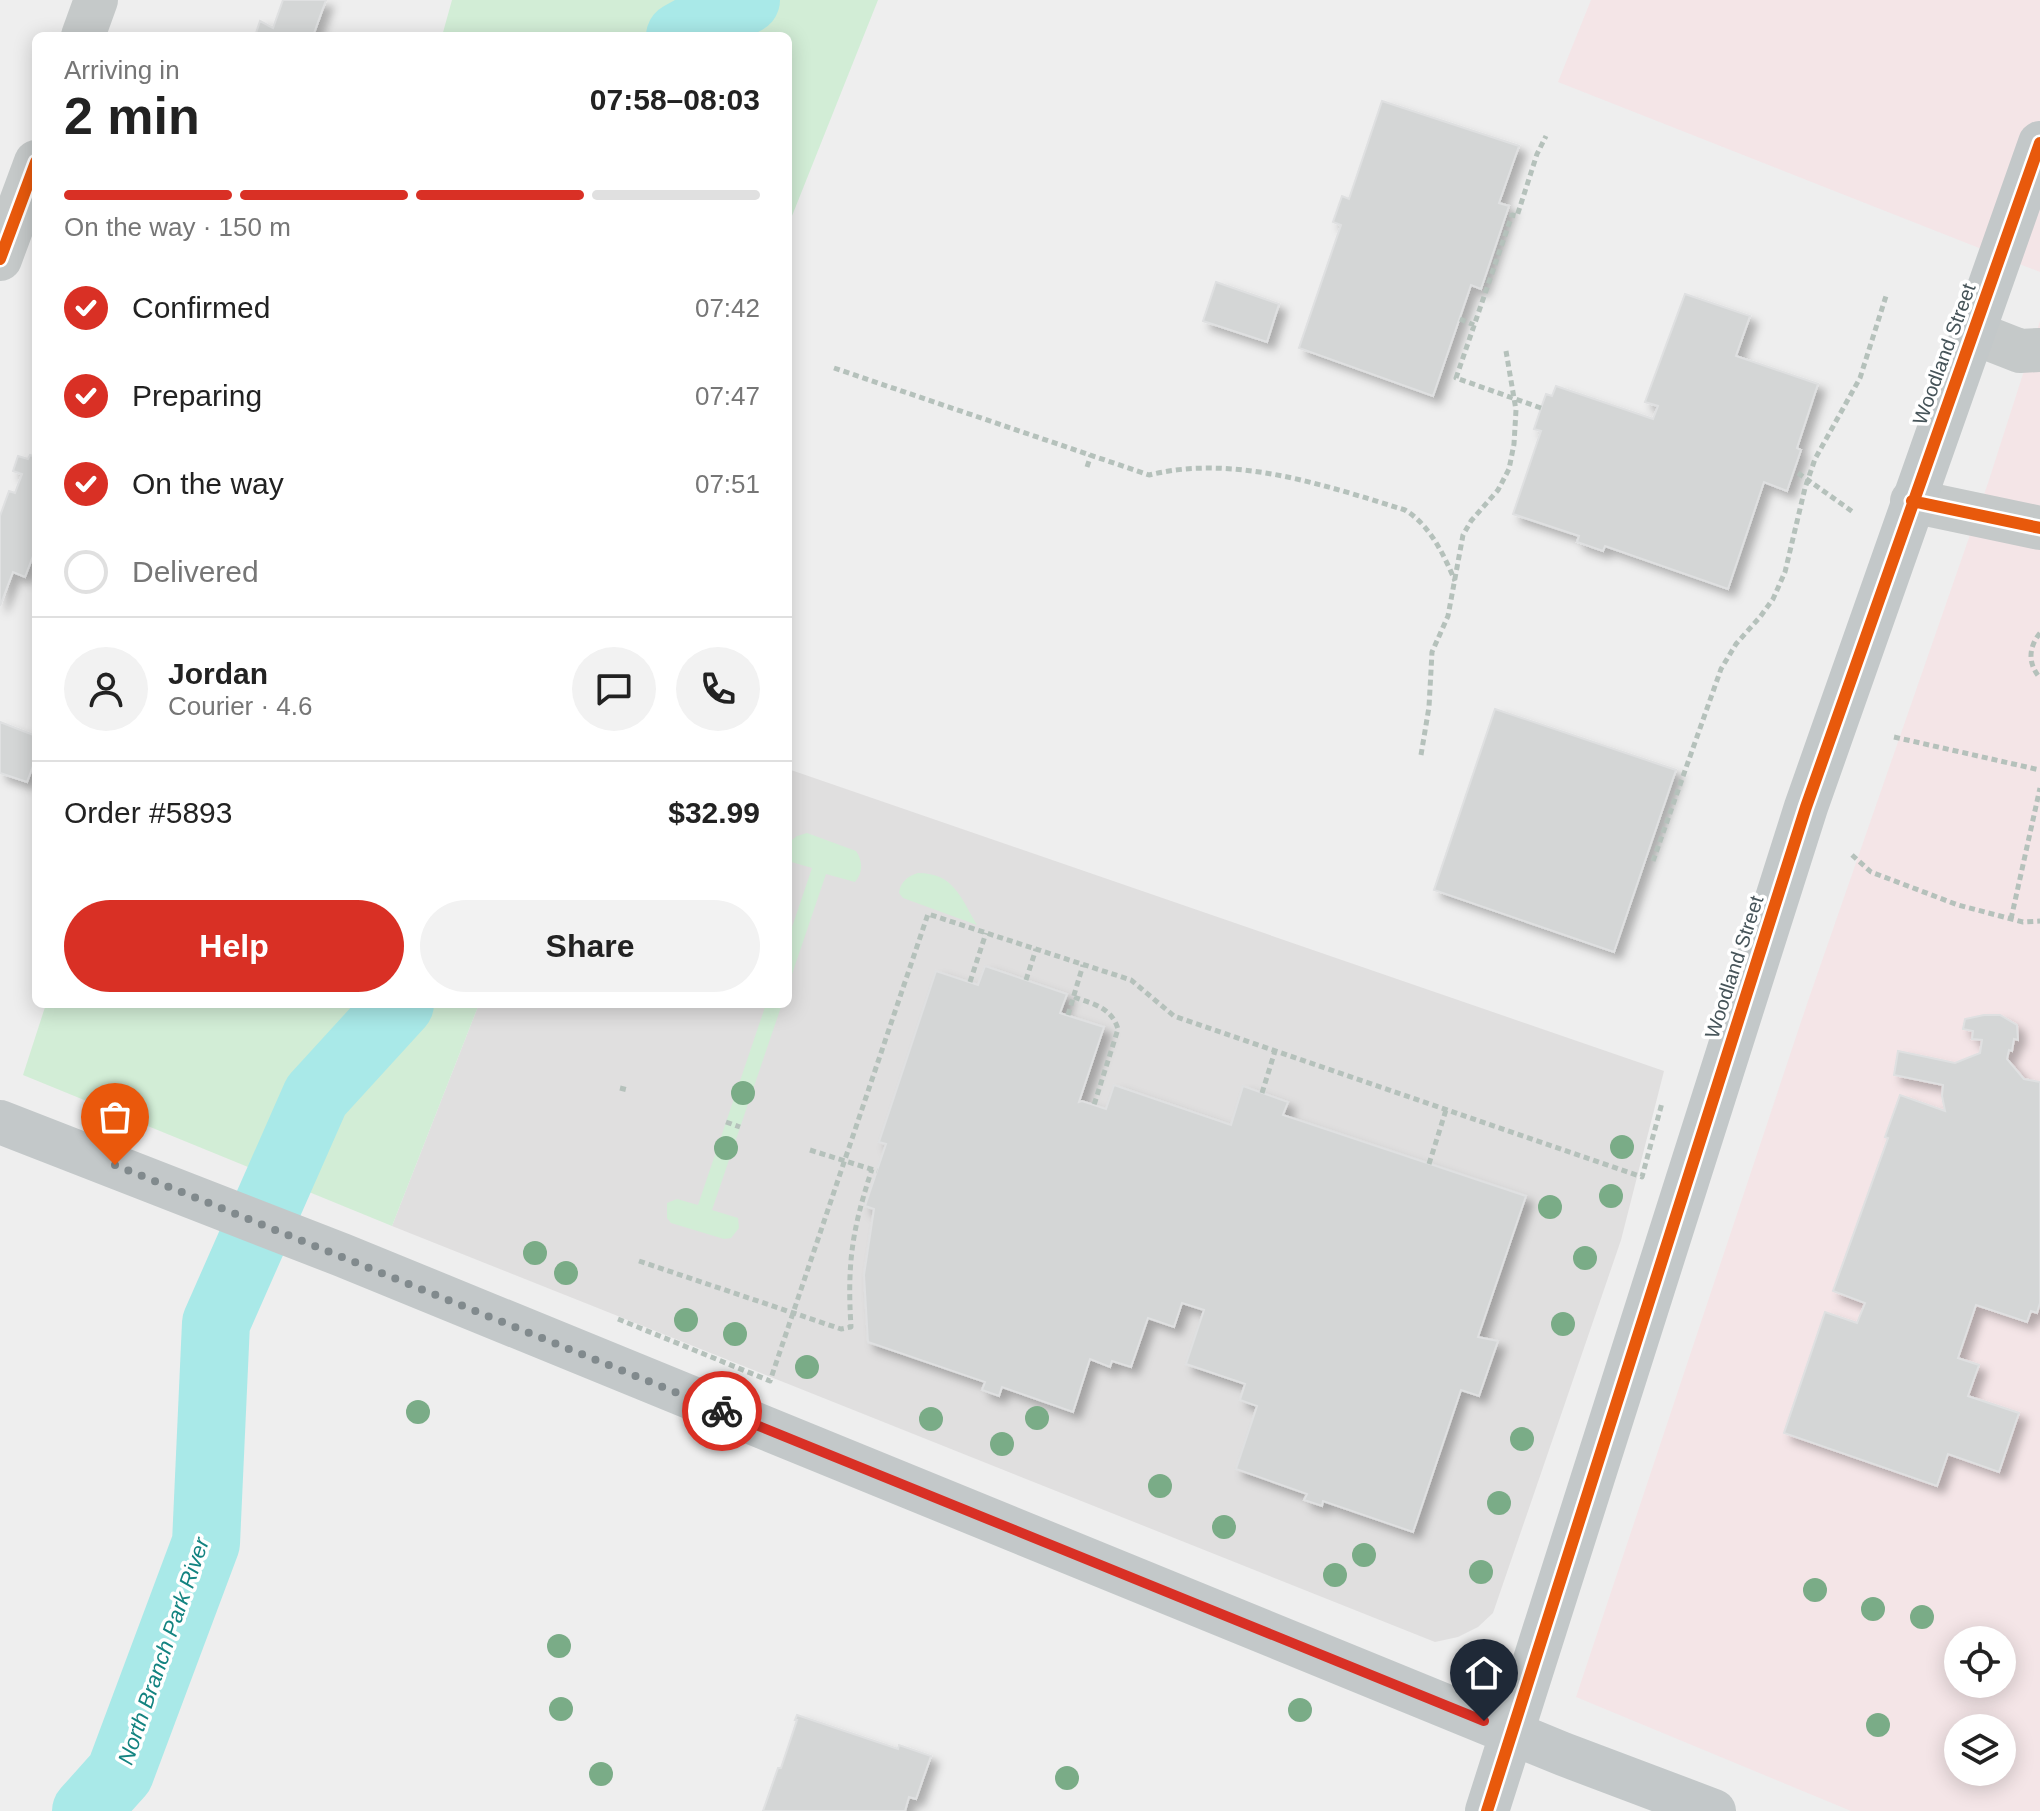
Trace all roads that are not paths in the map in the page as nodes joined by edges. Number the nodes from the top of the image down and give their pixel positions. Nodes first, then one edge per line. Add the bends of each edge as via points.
1 (96, 0) edge
2 (84, 32) edge
3 (2040, 143) edge
4 (32, 173) edge
5 (0, 259) edge
6 (1974, 333) junction
7 (2040, 350) edge
8 (1912, 501) junction
9 (2040, 528) edge
10 (0, 1122) edge
11 (1513, 1733) junction
12 (1487, 1811) edge
13 (1714, 1811) edge

1 - 2 street
3 - 6 main road, Woodland Street
4 - 5 street
6 - 7 street via 2020,351
6 - 8 main road, Woodland Street
8 - 9 street
8 - 11 main road, Woodland Street via 1806,807
10 - 11 main road via 342,1255
11 - 12 main road, Woodland Street
11 - 13 main road

